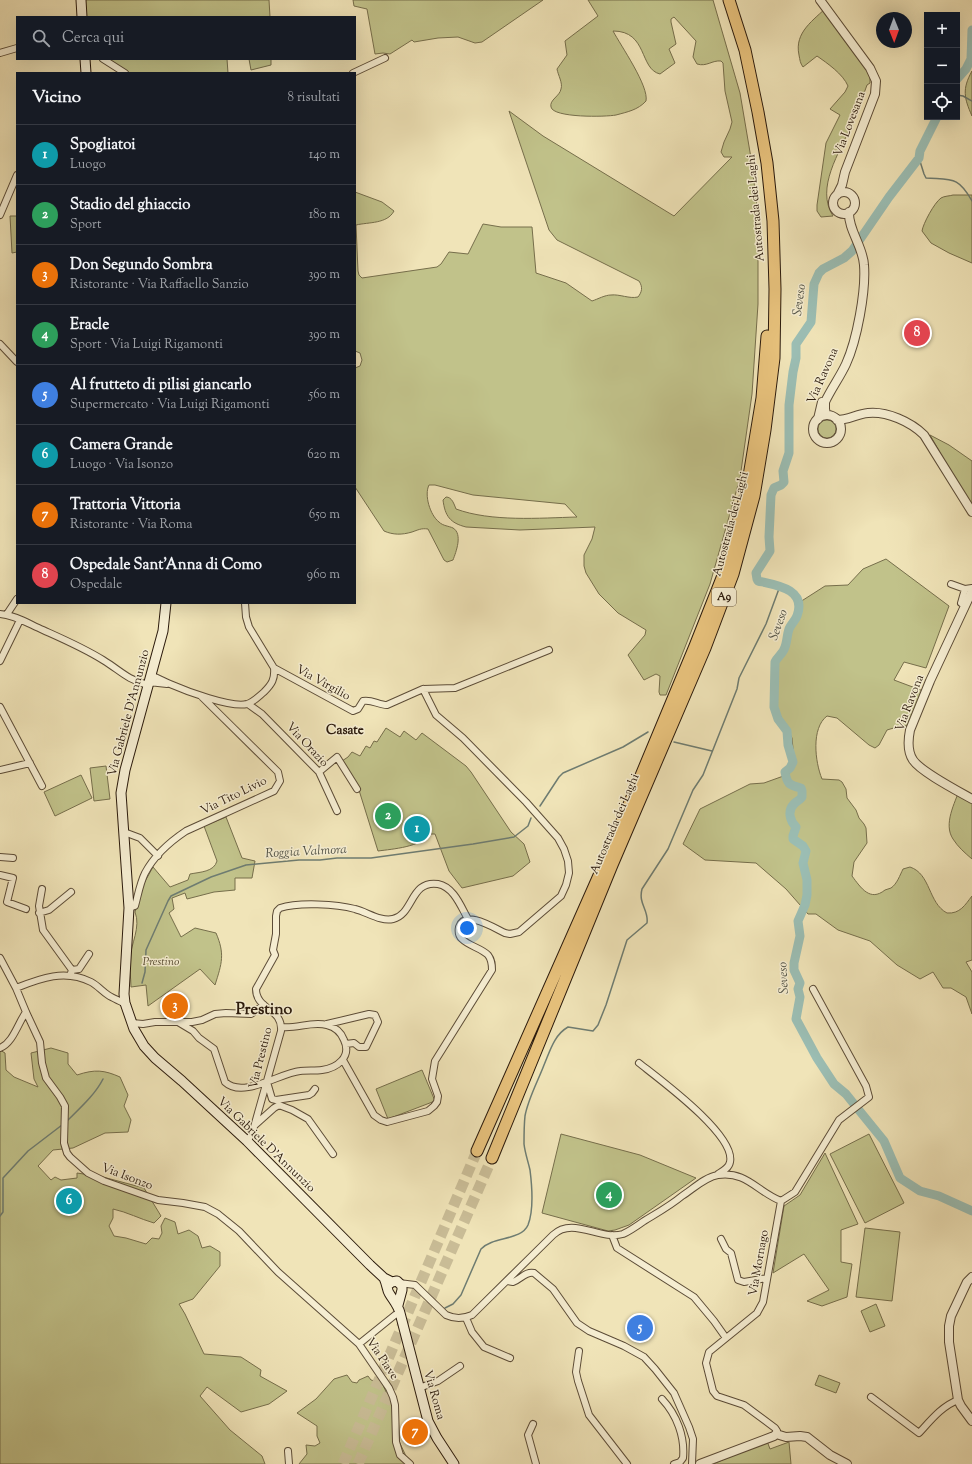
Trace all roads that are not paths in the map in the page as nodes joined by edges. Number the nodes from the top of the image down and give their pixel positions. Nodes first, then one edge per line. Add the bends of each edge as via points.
1 (81, 0) edge
2 (723, 0) edge
3 (729, 0) edge
4 (820, 0) edge
5 (82, 16) edge
6 (16, 48) edge
7 (0, 53) edge
8 (385, 58) dead end
9 (85, 60) edge
10 (104, 60) edge
11 (86, 72) edge
12 (122, 72) edge
13 (355, 72) edge
14 (16, 177) edge
15 (844, 177) junction
16 (838, 194) junction
17 (849, 194) junction
18 (849, 212) junction
19 (840, 213) junction
20 (0, 215) edge
21 (853, 231) junction
22 (862, 297) junction
23 (0, 344) edge
24 (16, 361) edge
25 (826, 415) junction
26 (818, 419) junction
27 (848, 419) junction
28 (837, 420) junction
29 (841, 429) junction
30 (972, 512) edge
31 (951, 584) dead end
32 (970, 589) edge
33 (16, 600) edge
34 (961, 603) dead end
35 (166, 604) edge
36 (245, 604) edge
37 (0, 614) edge
38 (7, 614) junction
39 (20, 620) junction
40 (549, 650) dead end
41 (0, 661) edge
42 (274, 668) junction
43 (149, 681) junction
44 (423, 690) junction
45 (200, 695) junction
46 (248, 704) junction
47 (0, 706) edge
48 (30, 763) junction
49 (0, 770) edge
50 (318, 772) junction
51 (42, 786) dead end
52 (357, 789) dead end
53 (972, 799) edge
54 (337, 811) dead end
55 (124, 832) junction
56 (158, 856) junction
57 (0, 857) edge
58 (13, 858) dead end
59 (0, 875) edge
60 (42, 889) dead end
61 (71, 892) dead end
62 (129, 908) junction
63 (26, 909) dead end
64 (40, 912) junction
65 (468, 920) junction
66 (89, 954) dead end
67 (0, 958) edge
68 (71, 973) junction
69 (124, 974) junction
70 (16, 988) junction
71 (813, 990) dead end
72 (120, 999) junction
73 (264, 1006) junction
74 (26, 1012) junction
75 (130, 1013) junction
76 (178, 1022) junction
77 (325, 1024) junction
78 (133, 1025) junction
79 (281, 1027) junction
80 (346, 1044) junction
81 (0, 1048) edge
82 (343, 1060) junction
83 (638, 1063) dead end
84 (267, 1082) junction
85 (315, 1089) dead end
86 (254, 1126) junction
87 (247, 1141) junction
88 (477, 1151) tunnel mouth
89 (333, 1154) dead end
90 (492, 1158) tunnel mouth
91 (717, 1175) junction
92 (781, 1201) junction
93 (612, 1235) junction
94 (721, 1239) dead end
95 (278, 1272) joint
96 (972, 1277) edge
97 (767, 1278) junction
98 (507, 1281) junction
99 (396, 1287) junction
100 (399, 1309) junction
101 (466, 1318) junction
102 (726, 1338) junction
103 (359, 1344) junction
104 (579, 1351) dead end
105 (510, 1358) dead end
106 (460, 1366) dead end
107 (419, 1388) junction
108 (871, 1397) dead end
109 (662, 1399) dead end
110 (958, 1400) junction
111 (972, 1421) edge
112 (533, 1424) dead end
113 (776, 1434) junction
114 (288, 1451) dead end
115 (289, 1464) edge
116 (410, 1464) edge
117 (454, 1464) edge
118 (536, 1464) edge
119 (628, 1464) edge
120 (674, 1464) edge
121 (692, 1464) edge
122 (700, 1464) edge
123 (848, 1464) edge

1 - 5 main road
2 - 88 highway, Autostrada dei Laghi / A9 via 753,118 762,185 768,266 768,330 762,398 746,494 724,573 695,646 608,855
3 - 90 highway, Autostrada dei Laghi / A9 via 745,50 758,112 773,221 774,358 754,496 733,574 705,648 612,865
4 - 15 street, Via Lovesana via 870,68 876,81 876,94
6 - 7 street
8 - 13 street
9 - 11 main road
10 - 12 street
14 - 20 street
15 - 16 street, Via Lovesana
15 - 17 street
16 - 17 street
16 - 19 street via 833,206
17 - 18 street via 854,203 853,209
18 - 19 street
18 - 21 street, Via Ravona
19 - 21 street, Via Ravona
21 - 22 street, Via Ravona via 864,264
22 - 25 street, Via Ravona via 851,352 825,402
22 - 26 street, Via Ravona via 845,358 824,396
23 - 24 street
25 - 26 street
25 - 28 street
26 - 29 street via 813,432 822,442 834,441
27 - 28 street
27 - 29 street
27 - 30 street via 868,413 880,414 920,431
28 - 29 street
31 - 32 street
32 - 34 street
32 - 53 street, Via Ravona via 910,730 908,747 913,760 921,768
33 - 38 street
35 - 43 main road, Via Gabriele D'Annunzio via 163,631
36 - 42 street via 249,627
37 - 38 street
38 - 39 street
39 - 41 street
39 - 43 street via 82,647 133,681
40 - 44 street, Via Virgilio via 454,688
42 - 44 street, Via Virgilio via 353,711 366,700 387,705
42 - 46 street via 274,680 270,686
43 - 45 street via 169,684
43 - 55 main road, Via Gabriele D'Annunzio via 124,770 121,793
44 - 65 street via 436,715 463,738 558,838 568,861 569,873 561,896 519,932 505,933 475,919
45 - 46 street via 232,705
45 - 56 street, Via Tito Livio via 278,772 280,781 274,791 186,831 174,839
46 - 50 street, Via Orazio via 262,714
47 - 48 street
48 - 49 street
48 - 51 street
50 - 52 street via 337,756
50 - 54 street, Via Orazio
55 - 56 street via 140,838
55 - 62 main road, Via Gabriele D'Annunzio
56 - 62 street, Via Tito Livio via 145,873 135,906
57 - 58 street
59 - 63 street via 13,878 7,902
60 - 64 street
61 - 64 street via 50,910
62 - 69 main road, Via Gabriele D'Annunzio
64 - 68 street via 43,930
65 - 73 street, Via Prestino via 450,890 436,884 421,888 402,914 390,920 383,920 340,905 280,908 276,912 273,950 275,956 256,989 258,999
65 - 82 street via 464,920 459,926 460,937 488,956 492,970 434,1061 432,1079 438,1096 434,1106 428,1111 387,1122 381,1120 374,1115
66 - 68 street via 79,969
67 - 70 street, Via Isonzo
68 - 70 street via 42,978
68 - 72 street
69 - 72 main road, Via Gabriele D'Annunzio
69 - 75 main road, Via Gabriele D'Annunzio
70 - 74 street, Via Isonzo
71 - 92 street via 866,1086 869,1097 839,1120 795,1192
72 - 75 main road, Via Gabriele D'Annunzio
73 - 76 street via 252,1014 215,1014 197,1021
73 - 79 street, Via Prestino via 277,1015
74 - 81 street via 9,1041
74 - 95 street, Via Isonzo via 40,1042 46,1078 65,1106 65,1148 70,1158 88,1173 104,1181 158,1200 205,1207 218,1214 239,1231
75 - 78 main road, Via Gabriele D'Annunzio
76 - 78 street
76 - 84 street via 214,1049 223,1078 228,1085 243,1088
77 - 79 street
77 - 80 street via 340,1032
77 - 80 street via 369,1014 375,1015 378,1022 366,1047 359,1047 354,1043
78 - 87 main road, Via Gabriele D'Annunzio via 154,1058
79 - 84 street, Via Prestino
80 - 82 street via 346,1055
82 - 84 street via 330,1069 300,1071
83 - 91 street via 681,1096 723,1138 731,1153 731,1161 729,1167
84 - 85 street via 272,1098 276,1100 309,1095
84 - 86 street, Via Prestino
86 - 87 street, Via Prestino
86 - 89 street via 279,1105 308,1119
87 - 99 main road, Via Gabriele D'Annunzio
91 - 92 street via 731,1174 745,1178 770,1197
91 - 93 street via 631,1230
92 - 97 street, Via Mornago
93 - 98 street via 562,1228
93 - 102 street via 617,1248 694,1297
94 - 97 street via 730,1253 738,1280 744,1282
95 - 103 street, Via Piave
96 - 110 street via 967,1282 951,1316 949,1326
97 - 102 street, Via Mornago via 761,1308
98 - 101 street via 472,1316
98 - 121 street via 513,1282 527,1273 534,1273 553,1289 577,1323 644,1357 674,1393 693,1439
99 - 100 main road
99 - 101 street via 415,1285 446,1315 452,1318
100 - 103 street
100 - 107 main road, Via Roma
101 - 105 street via 472,1332 484,1347
102 - 113 street, Via Mornago via 711,1350 706,1359 713,1391 717,1396 744,1406 775,1428
103 - 116 street, Via Piave via 393,1397 396,1442 400,1455
104 - 119 street via 576,1372 589,1415
106 - 107 street via 438,1381
107 - 117 main road, Via Roma via 428,1421
108 - 110 street via 919,1433 940,1411
109 - 120 street via 678,1423 684,1449 684,1458
110 - 111 street
112 - 118 street via 528,1435
113 - 122 street
113 - 123 street via 786,1437 808,1437 830,1455
114 - 115 street

